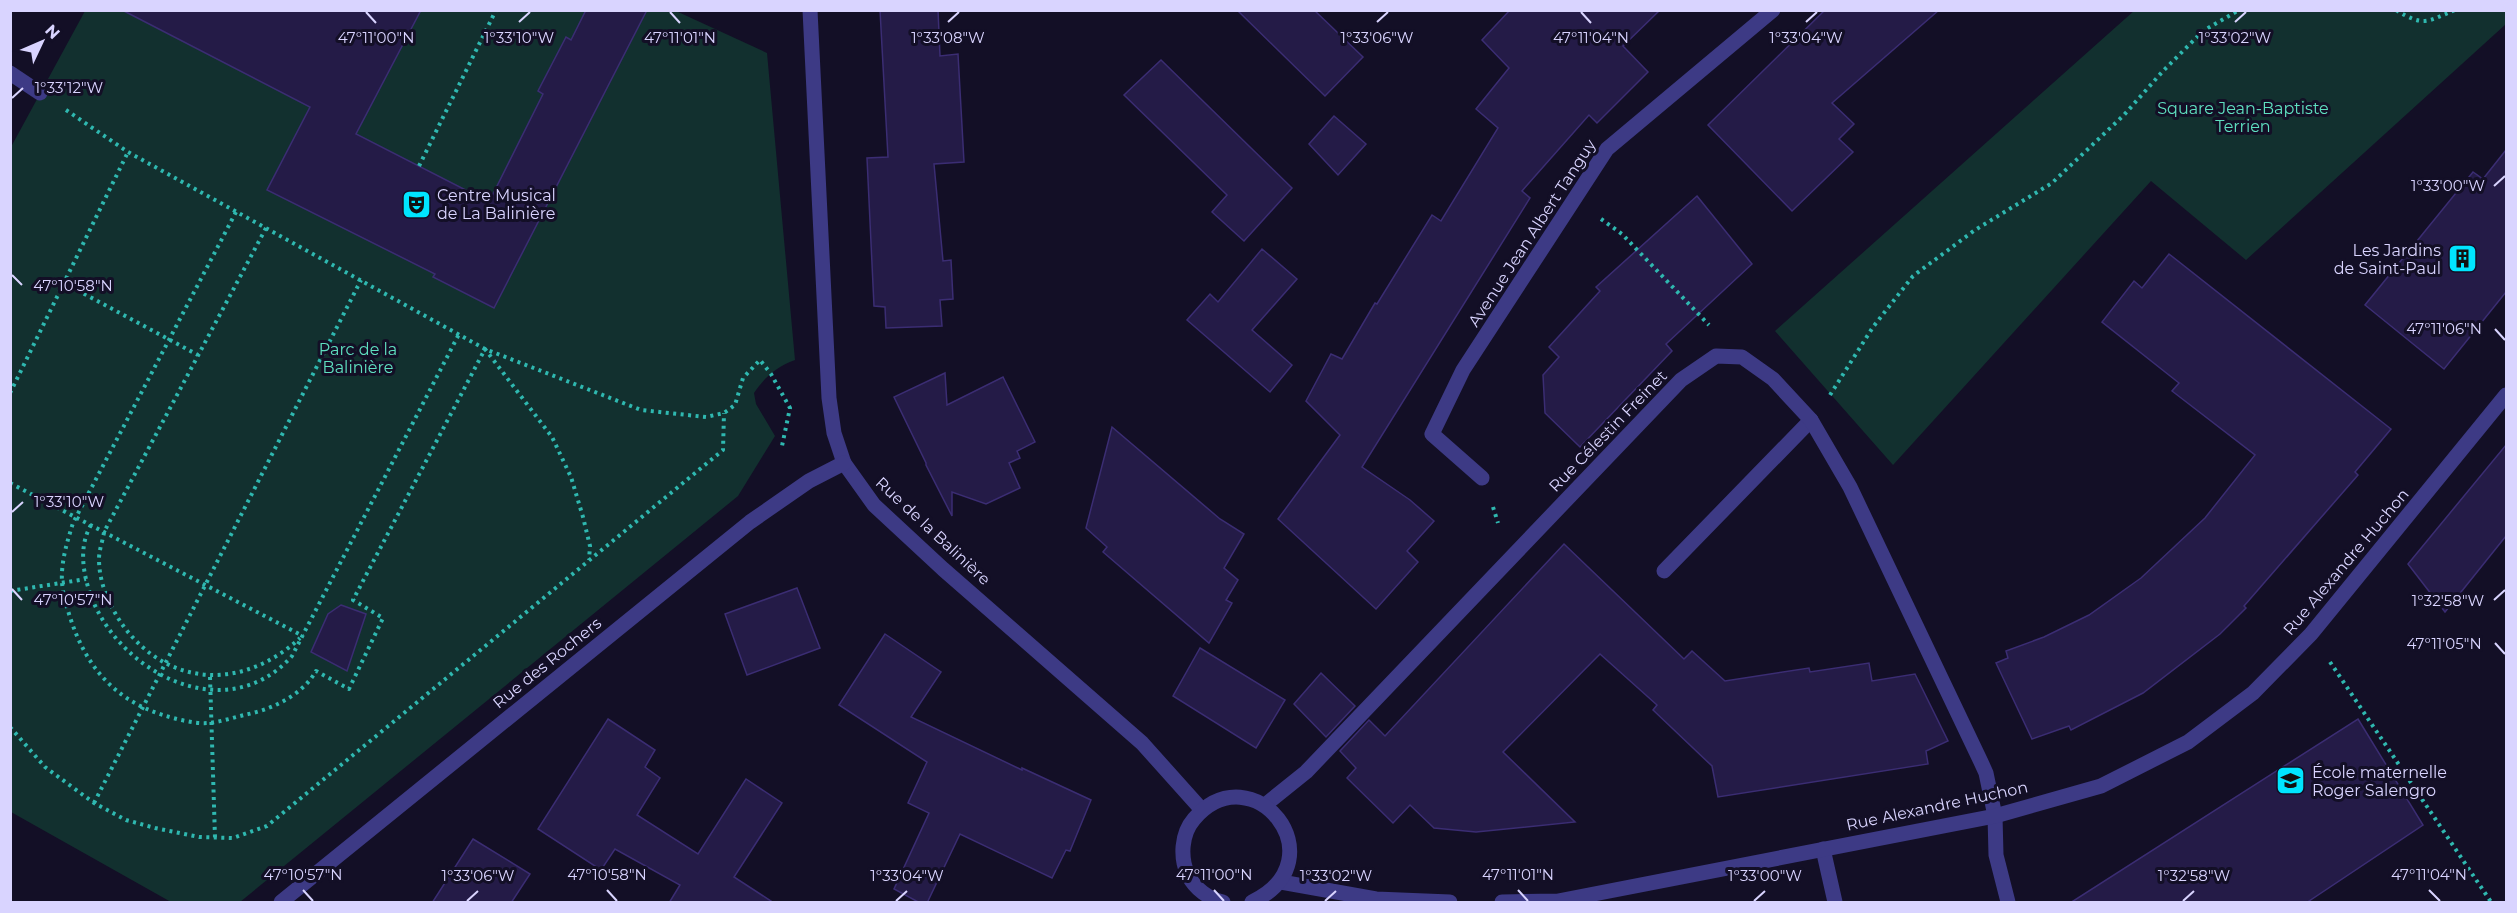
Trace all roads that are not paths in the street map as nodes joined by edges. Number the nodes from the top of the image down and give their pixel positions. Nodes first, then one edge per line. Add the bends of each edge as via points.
1 (810, 10) edge
2 (1773, 10) edge
3 (10, 73) edge
4 (40, 93) road end
5 (2506, 395) edge
6 (1810, 420) junction
7 (844, 463) junction
8 (1482, 478) dead end
9 (1664, 572) dead end
10 (1265, 805) junction
11 (1202, 810) junction
12 (1995, 816) junction
13 (1823, 849) junction
14 (1281, 882) junction
15 (1200, 891) junction
16 (281, 903) edge
17 (1189, 903) edge
18 (1223, 903) edge
19 (1252, 903) edge
20 (1450, 903) edge
21 (1502, 903) edge
22 (1835, 903) edge
23 (2008, 903) edge

1 - 7 street, Rue de la Balinière via 829,398
2 - 8 street, Avenue Jean Albert Tanguy via 1606,149 1463,370 1431,434
3 - 4 street
5 - 12 street, Rue Alexandre Huchon via 2311,634 2253,693 2188,742 2101,786
6 - 9 street
6 - 10 street, Rue Célestin Freinet via 1773,379 1742,357 1716,356 1681,380 1306,772
6 - 12 street, Rue Célestin Freinet via 1850,487 1986,772
7 - 11 street, Rue de la Balinière via 874,505 1142,742
7 - 16 street, Rue des Rochers via 809,481 750,522
10 - 11 street via 1249,798 1232,797
10 - 14 street via 1287,831 1291,849
11 - 15 street via 1183,841 1183,860
12 - 13 street, Rue Alexandre Huchon
12 - 23 street, Rue Célestin Freinet via 1996,855
13 - 21 street, Rue Alexandre Huchon via 1558,901
13 - 22 street
14 - 19 street
14 - 20 street via 1376,898
15 - 17 street
15 - 18 street

